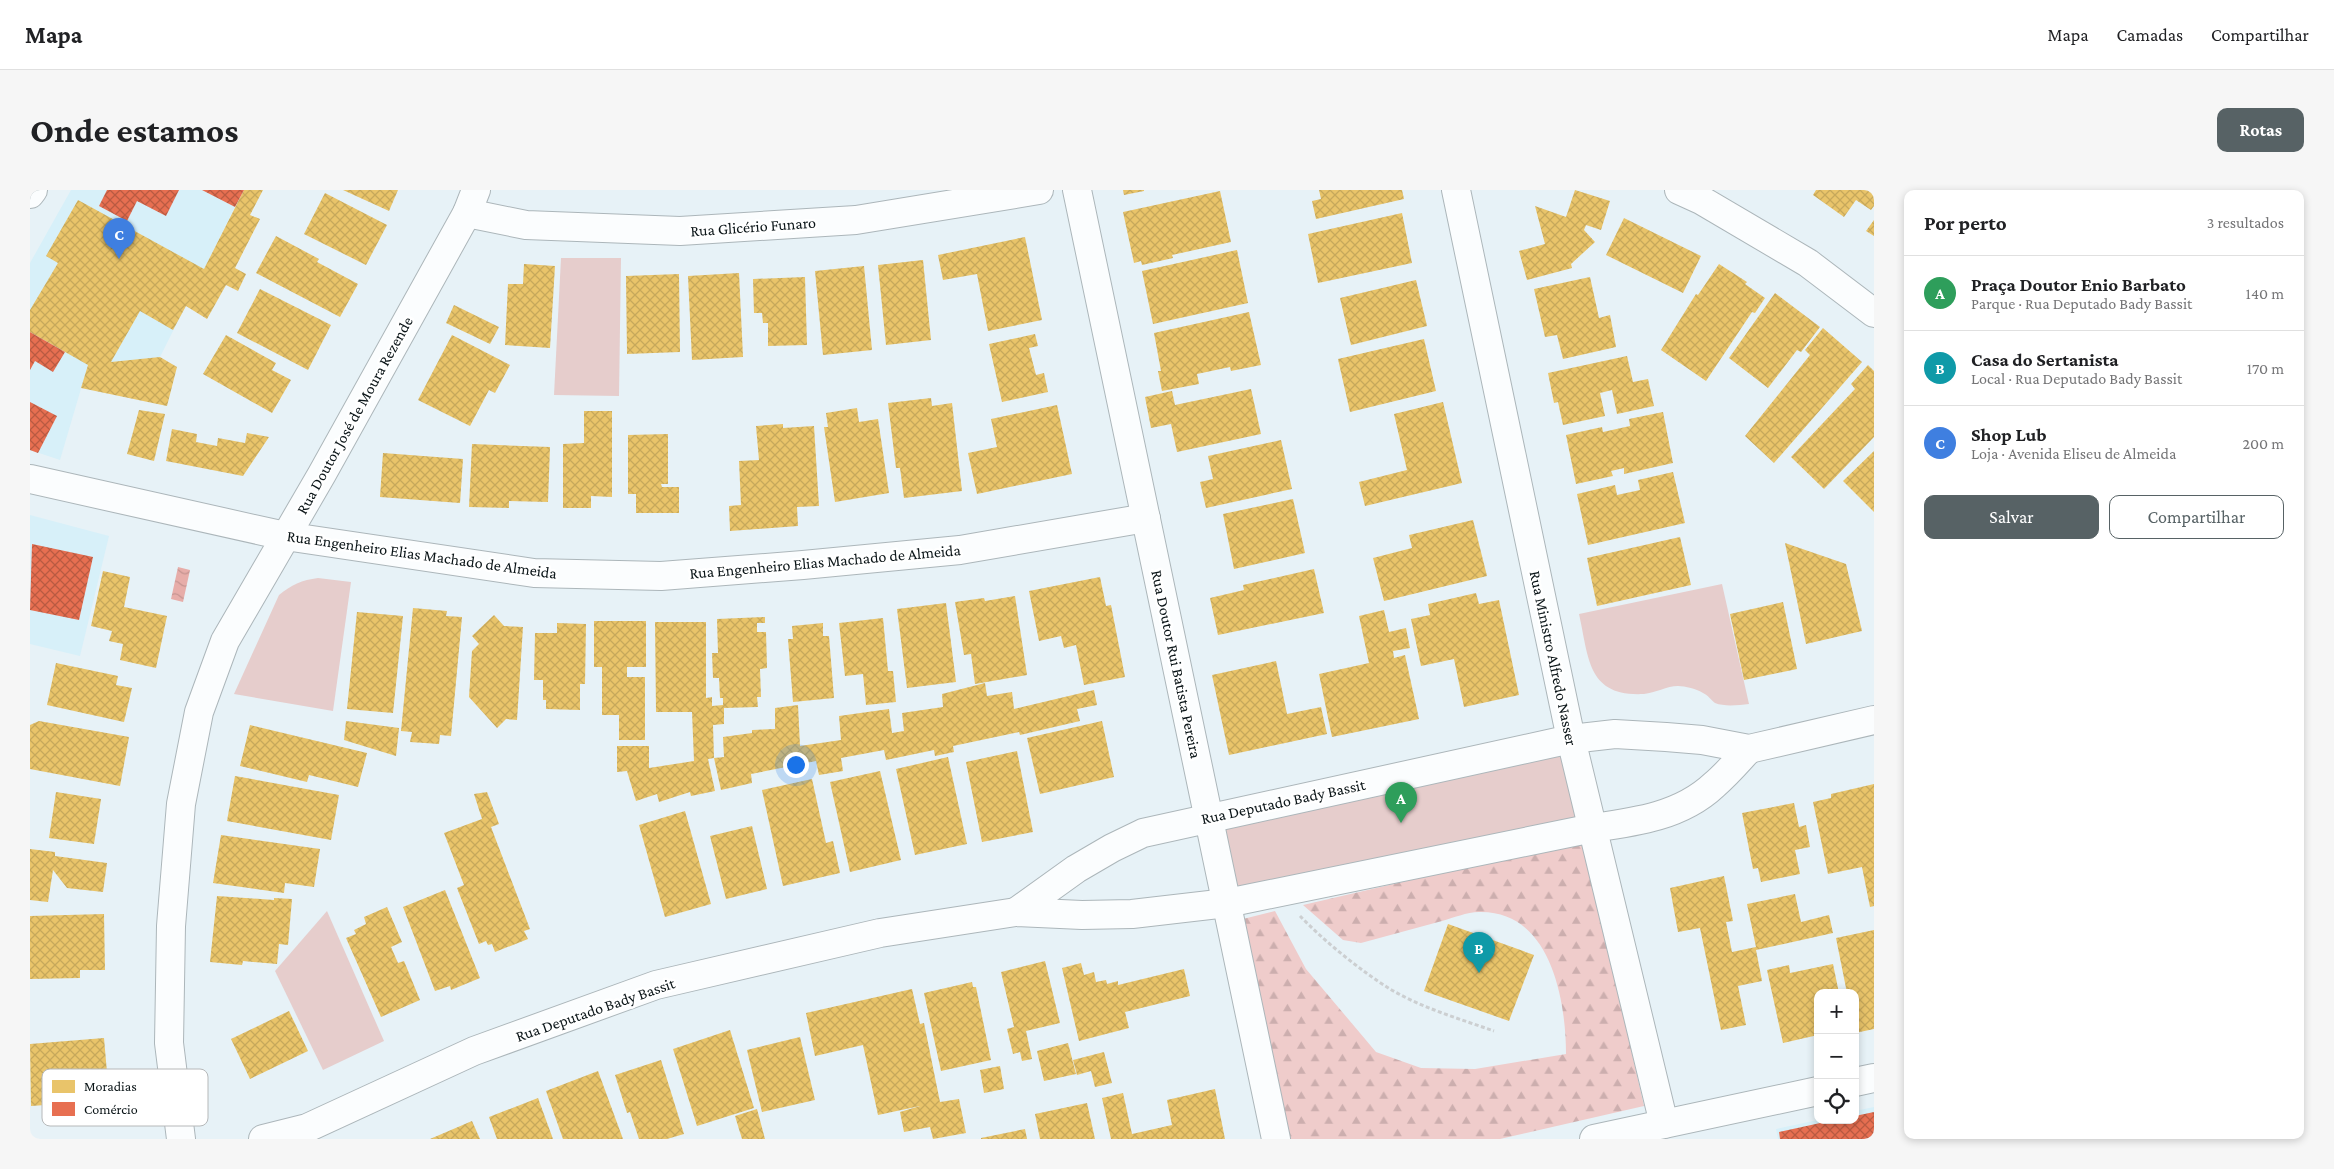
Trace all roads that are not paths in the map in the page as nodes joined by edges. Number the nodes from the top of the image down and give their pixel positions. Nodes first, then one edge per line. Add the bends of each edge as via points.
1 (32, 190) edge
2 (1039, 190) edge
3 (1077, 190) edge
4 (1456, 190) edge
5 (1679, 190) edge
6 (30, 194) edge
7 (472, 202) edge
8 (1874, 313) edge
9 (30, 479) edge
10 (1146, 518) junction
11 (285, 536) junction
12 (1874, 720) edge
13 (1571, 739) junction
14 (1749, 749) junction
15 (1209, 817) junction
16 (1593, 828) junction
17 (1226, 903) junction
18 (1016, 912) junction
19 (172, 1069) edge
20 (1874, 1078) edge
21 (1859, 1081) edge
22 (1814, 1091) edge
23 (1664, 1124) junction
24 (179, 1126) edge
25 (300, 1134) edge
26 (181, 1139) edge
27 (263, 1139) edge
28 (1276, 1139) edge
29 (1594, 1139) edge

1 - 6 street
2 - 7 street, Rua Glicério Funaro via 856,220 680,231 526,225
3 - 10 street, Rua Doutor Rui Batista Pereira
4 - 13 street, Rua Ministro Alfredo Nasser
5 - 8 street via 1808,263
7 - 11 street, Rua Doutor José de Moura Rezende
9 - 11 street, Rua Engenheiro Elias Machado de Almeida
10 - 11 street, Rua Engenheiro Elias Machado de Almeida via 960,550 661,576 534,573
10 - 15 street, Rua Doutor Rui Batista Pereira
11 - 19 street, Rua Doutor José de Moura Rezende via 225,642 199,712 181,804 171,926 169,1043
12 - 14 street, Rua Deputado Bady Bassit
13 - 14 street, Rua Deputado Bady Bassit via 1615,734 1702,740
13 - 15 street, Rua Deputado Bady Bassit
13 - 16 street, Rua Ministro Alfredo Nasser
14 - 16 street, Rua Deputado Bady Bassit via 1713,786 1689,804 1658,816
15 - 17 street, Rua Doutor Rui Batista Pereira
15 - 18 street, Rua Deputado Bady Bassit via 1143,833 1112,848
16 - 17 street, Rua Deputado Bady Bassit
16 - 23 street, Rua Ministro Alfredo Nasser
17 - 18 street, Rua Deputado Bady Bassit via 1132,914
17 - 28 street, Rua Doutor Rui Batista Pereira
18 - 25 street, Rua Deputado Bady Bassit via 880,932 656,985 474,1051
20 - 21 street
22 - 23 street
23 - 29 street
24 - 26 street, Rua Doutor José de Moura Rezende
25 - 27 street, Rua Deputado Bady Bassit

